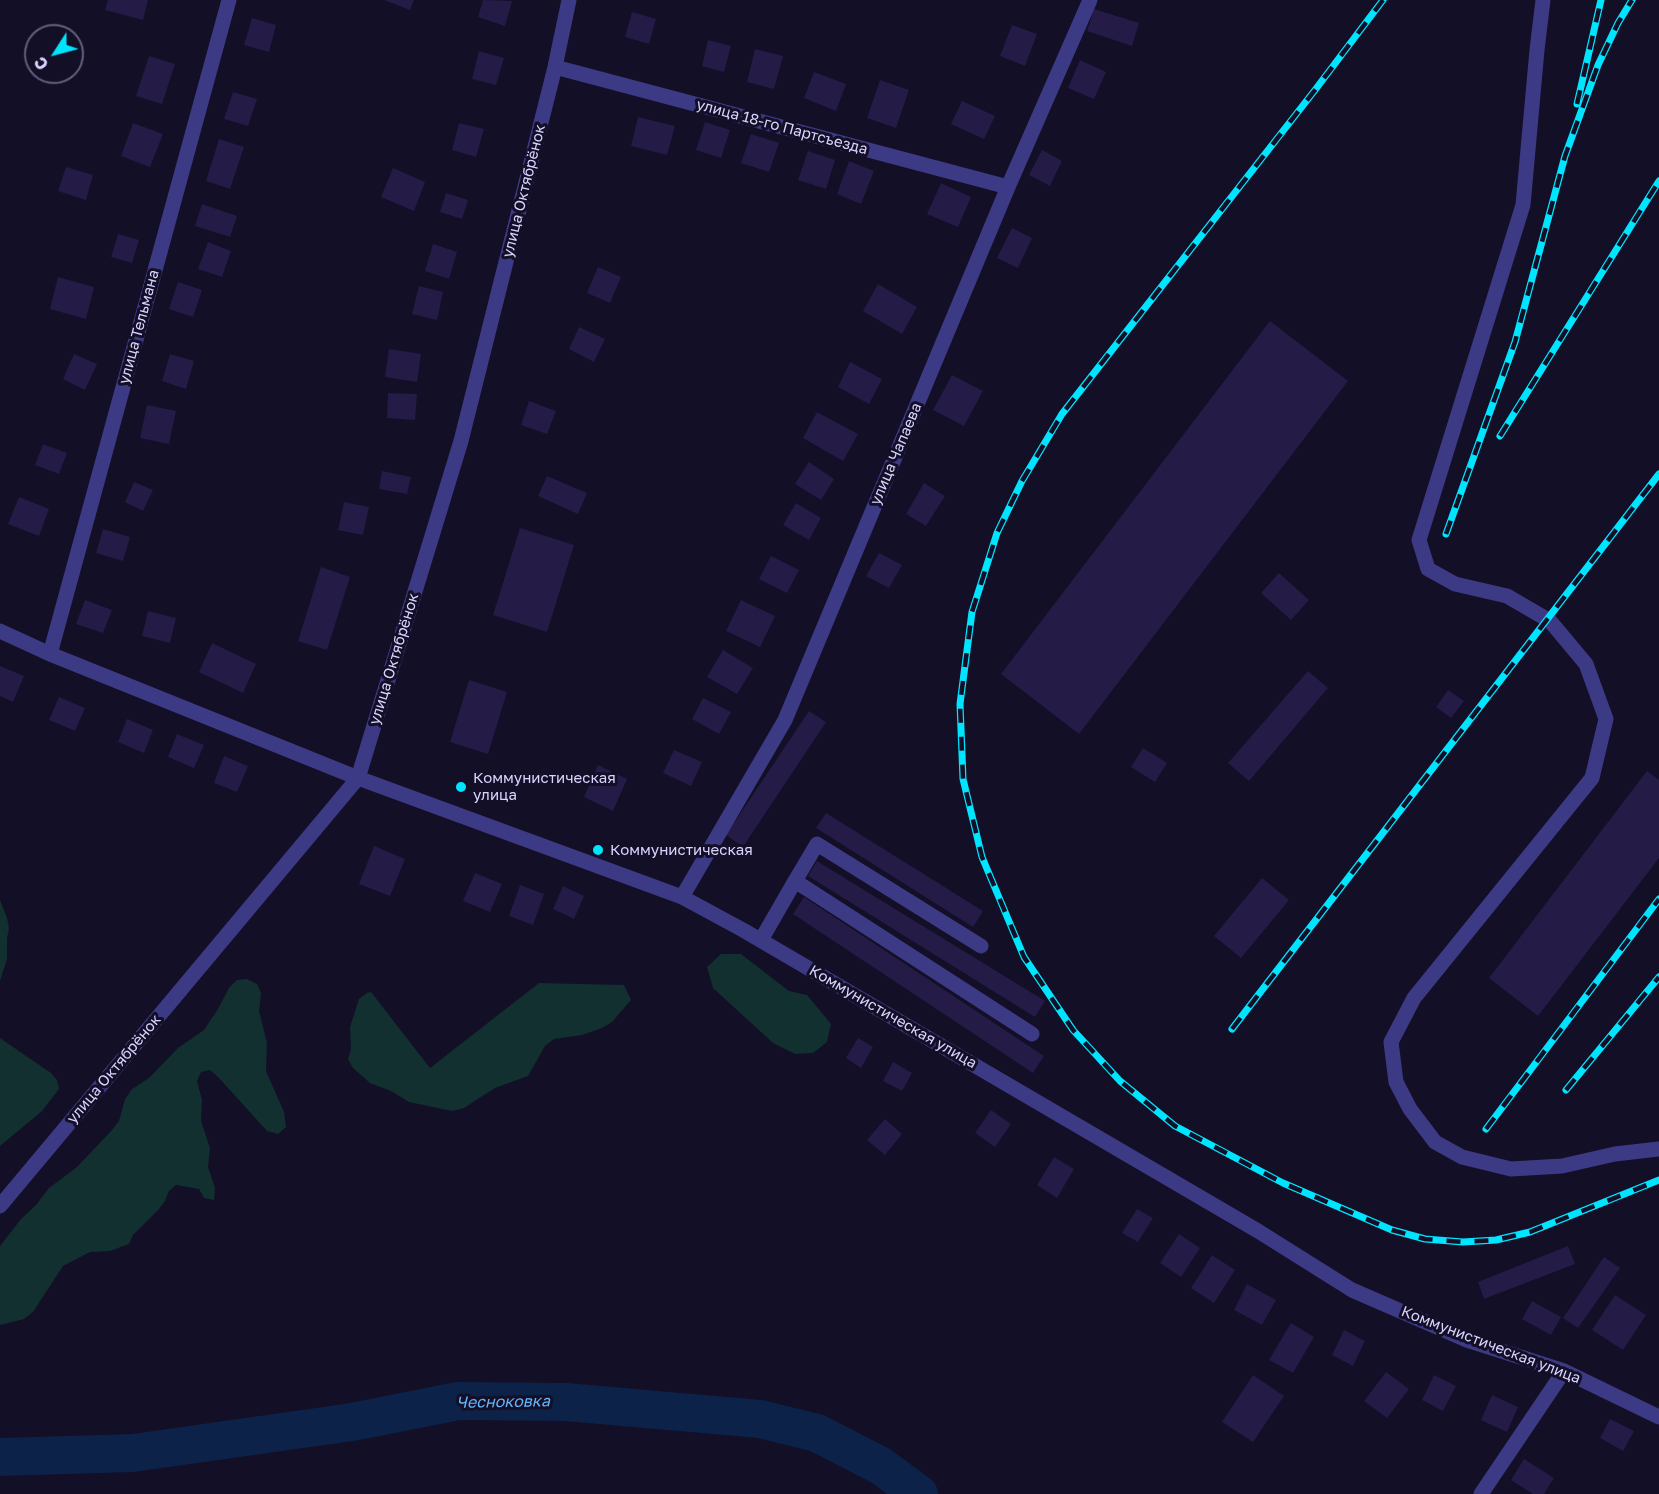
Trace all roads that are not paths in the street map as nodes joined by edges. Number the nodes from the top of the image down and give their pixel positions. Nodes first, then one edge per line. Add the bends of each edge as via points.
1 (229, 0) edge
2 (569, 0) edge
3 (1090, 0) edge
4 (1544, 0) edge
5 (555, 68) junction
6 (1008, 187) junction
7 (0, 631) edge
8 (50, 654) junction
9 (358, 778) junction
10 (795, 881) junction
11 (682, 897) junction
12 (761, 940) junction
13 (981, 946) dead end
14 (1032, 1034) dead end
15 (1659, 1149) edge
16 (0, 1206) edge
17 (1563, 1371) junction
18 (1659, 1417) edge
19 (1481, 1494) edge

1 - 8 street, улица Тельмана
2 - 5 street, улица Октябрёнок
3 - 6 street, улица Чапаева
4 - 15 street via 1523,205 1419,540 1428,569 1455,584 1507,596 1550,621 1586,664 1606,719 1592,777 1414,998 1391,1042 1396,1082 1410,1109 1435,1142 1462,1157 1511,1169 1562,1167 1615,1154
5 - 6 street, улица 18-го Партсъезда
5 - 9 street, улица Октябрёнок via 461,441
6 - 11 street, улица Чапаева via 785,720
7 - 8 street, Коммунистическая улица
8 - 9 street, Коммунистическая улица
9 - 11 street, Коммунистическая улица
9 - 16 street, улица Октябрёнок
10 - 12 street
10 - 13 street via 817,844
10 - 14 street
11 - 12 street, Коммунистическая улица
12 - 17 street, Коммунистическая улица via 1352,1290 1467,1340
17 - 18 street, Коммунистическая улица
17 - 19 street

